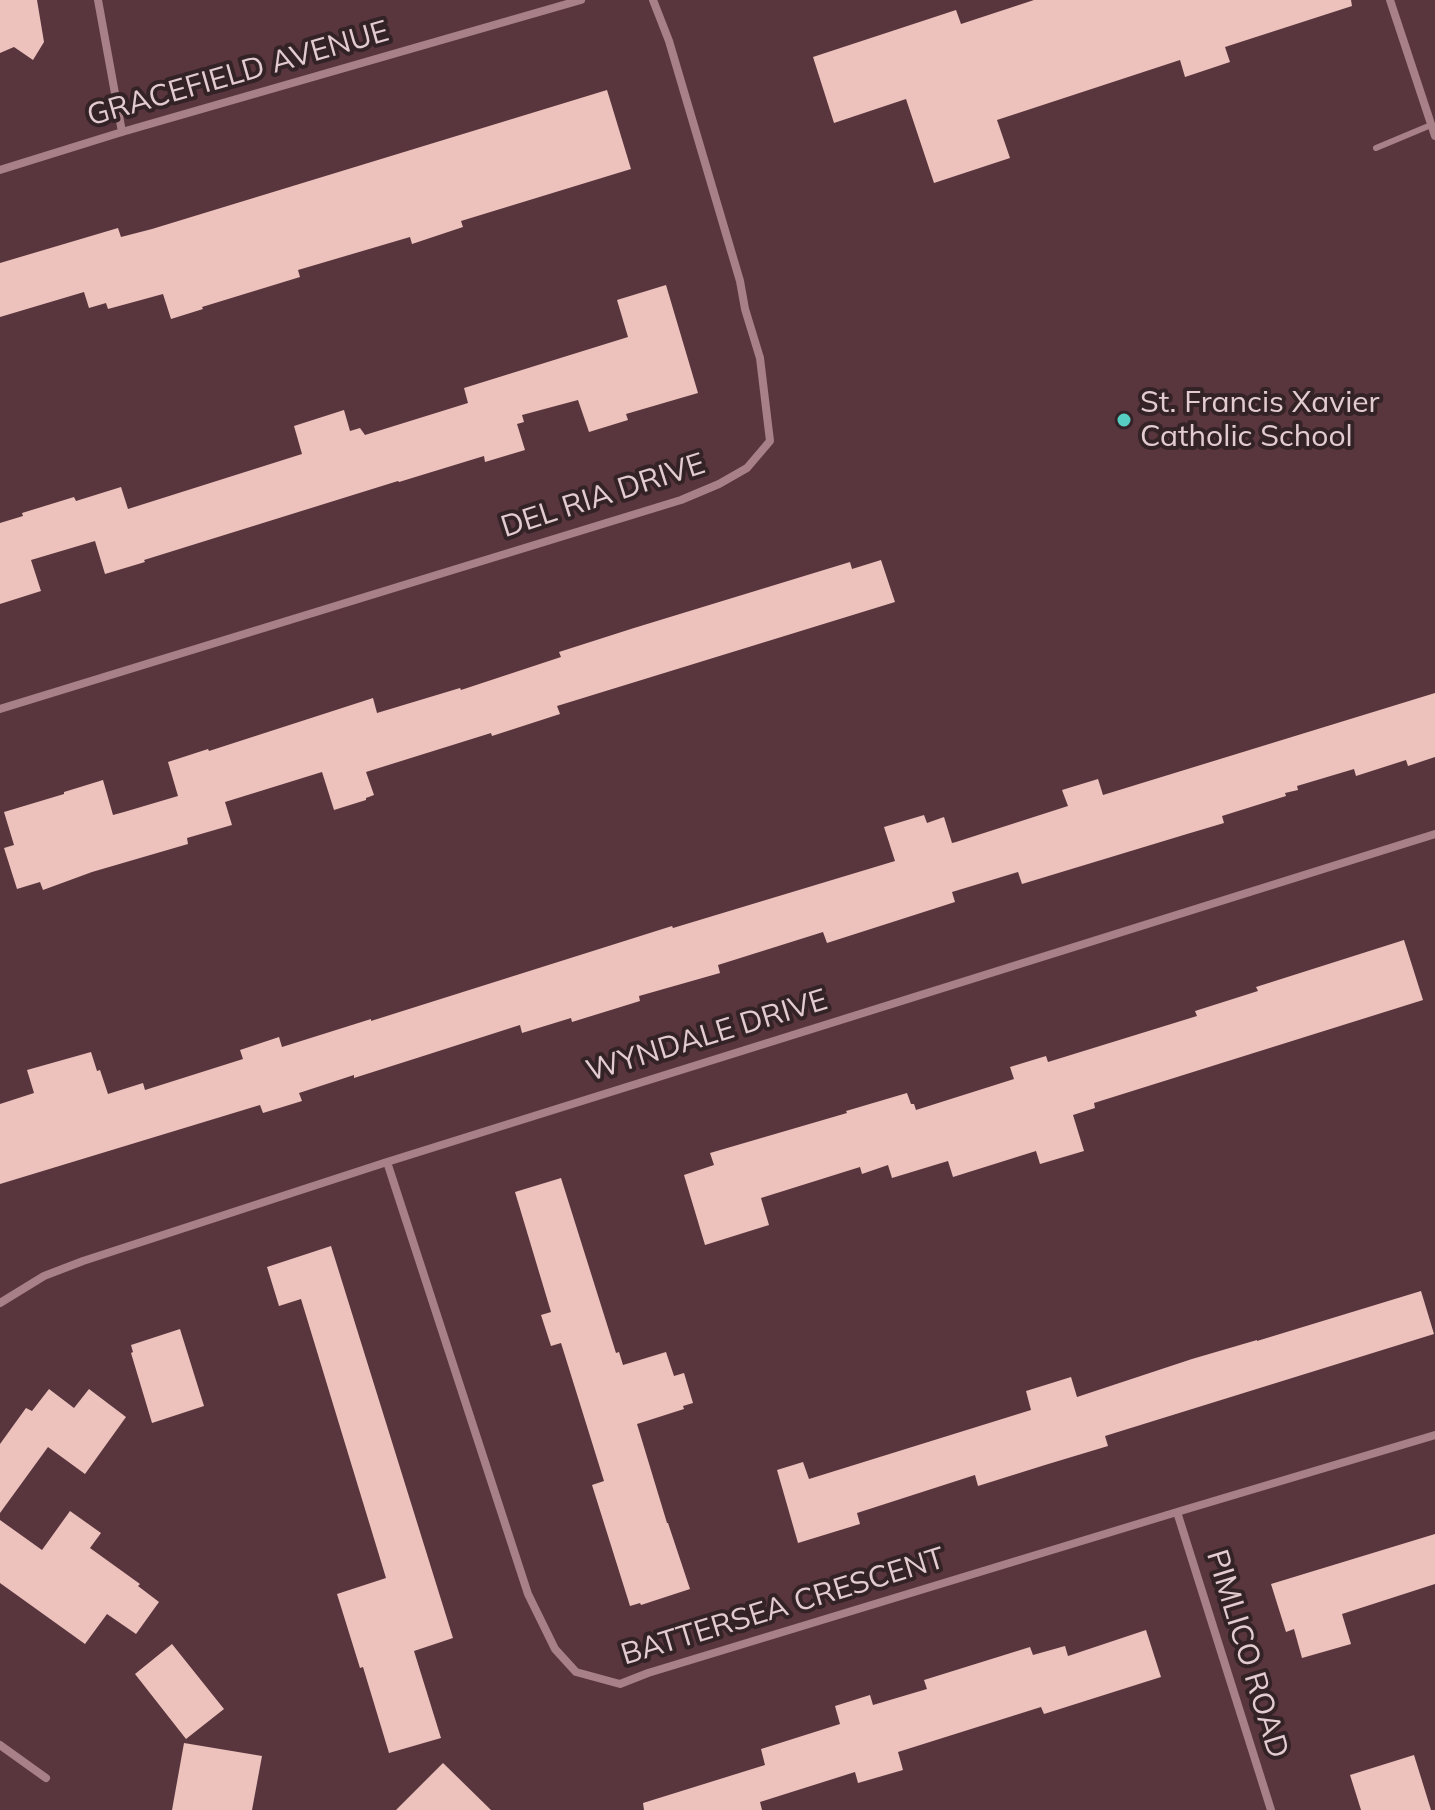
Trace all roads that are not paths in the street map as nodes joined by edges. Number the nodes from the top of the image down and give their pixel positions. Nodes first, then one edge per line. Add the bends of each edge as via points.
1 (98, 0) edge
2 (581, 0) edge
3 (653, 0) edge
4 (1390, 0) edge
5 (1431, 125) junction
6 (122, 132) junction
7 (1435, 136) edge
8 (1376, 148) dead end
9 (0, 170) edge
10 (0, 709) edge
11 (1435, 834) edge
12 (387, 1162) junction
13 (0, 1303) edge
14 (1435, 1435) edge
15 (1177, 1512) junction
16 (0, 1745) edge
17 (46, 1778) dead end
18 (1271, 1810) edge

1 - 6 street
2 - 6 street, GRACEFIELD AVENUE
3 - 10 street, DEL RIA DRIVE via 760,358 770,441 747,468 681,500
4 - 5 street
5 - 7 street
5 - 8 lane
6 - 9 street, GRACEFIELD AVENUE
11 - 12 street, WYNDALE DRIVE
12 - 13 street, WYNDALE DRIVE via 83,1261 44,1276
12 - 15 street, BATTERSEA CRESCENT via 528,1594 555,1649 576,1672 620,1684
14 - 15 street, BATTERSEA CRESCENT
15 - 18 street, PIMLICO ROAD
16 - 17 street

